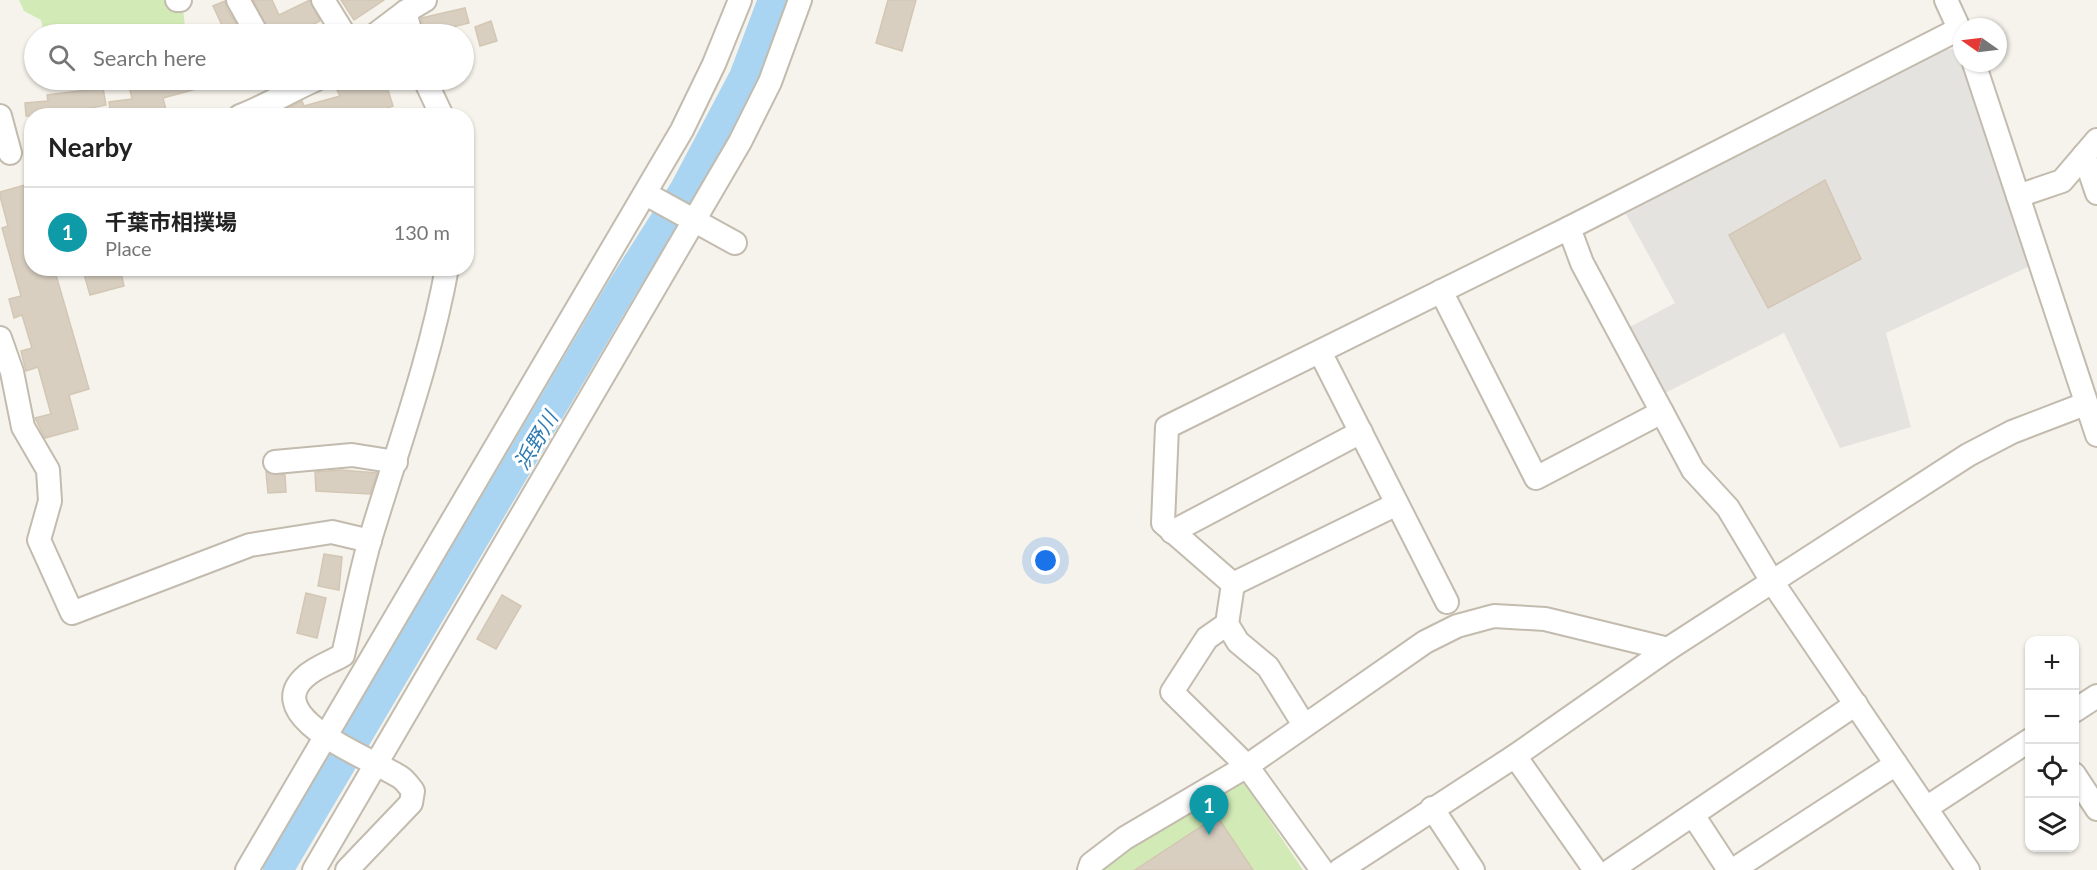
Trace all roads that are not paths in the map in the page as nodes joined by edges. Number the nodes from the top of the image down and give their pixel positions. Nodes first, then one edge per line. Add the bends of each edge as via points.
1 (238, 0) edge
2 (324, 0) edge
3 (425, 0) edge
4 (740, 0) edge
5 (800, 0) edge
6 (1946, 0) edge
7 (405, 12) junction
8 (1954, 18) edge
9 (251, 24) edge
10 (338, 24) edge
11 (389, 24) edge
12 (408, 24) edge
13 (1953, 36) edge
14 (1977, 72) edge
15 (280, 90) edge
16 (430, 90) edge
17 (262, 108) edge
18 (438, 108) edge
19 (0, 116) edge
20 (2090, 148) edge
21 (14, 153) edge
22 (2097, 193) edge
23 (646, 194) junction
24 (2018, 196) junction
25 (696, 220) junction
26 (1569, 228) junction
27 (735, 243) dead end
28 (446, 276) edge
29 (1442, 291) junction
30 (0, 338) edge
31 (1320, 352) junction
32 (2085, 404) junction
33 (1662, 412) junction
34 (1360, 432) junction
35 (2097, 435) edge
36 (275, 462) dead end
37 (396, 462) junction
38 (1397, 504) junction
39 (1172, 532) junction
40 (370, 541) junction
41 (1773, 582) junction
42 (1233, 584) junction
43 (1447, 602) dead end
44 (1227, 624) junction
45 (1668, 649) junction
46 (2097, 696) edge
47 (1856, 704) junction
48 (2079, 708) edge
49 (1304, 725) junction
50 (326, 735) junction
51 (2025, 743) edge
52 (1515, 756) junction
53 (1896, 764) junction
54 (376, 765) junction
55 (1246, 766) junction
56 (2079, 782) edge
57 (1432, 808) junction
58 (1926, 808) junction
59 (2097, 809) edge
60 (1693, 815) junction
61 (247, 870) edge
62 (314, 870) edge
63 (347, 870) edge
64 (1089, 870) edge
65 (1322, 870) edge
66 (1340, 870) edge
67 (1473, 870) edge
68 (1595, 870) edge
69 (1611, 870) edge
70 (1731, 870) edge
71 (1968, 870) edge

1 - 9 street
2 - 10 street
3 - 7 street
4 - 23 street via 687,120
5 - 25 street via 770,82
6 - 8 street
7 - 11 street
7 - 12 street
13 - 26 street
14 - 24 street
15 - 17 street
16 - 18 street
19 - 21 street
20 - 22 street
20 - 24 street via 2062,182
23 - 25 street
23 - 50 street
24 - 32 street
25 - 27 street
25 - 54 street
26 - 29 street
26 - 33 street via 1582,263
28 - 37 street via 439,313
29 - 31 street
29 - 33 street via 1536,478
30 - 40 street via 12,372 23,427 48,470 50,501 39,540 72,613 250,545 332,532
31 - 34 street
31 - 39 street via 1167,427 1162,523
32 - 35 street
32 - 41 street via 2012,432 1968,455
33 - 41 street via 1694,470 1728,507
34 - 38 street
34 - 39 street
36 - 37 street via 352,455
37 - 40 street
38 - 42 street
38 - 43 street
39 - 42 street
40 - 50 street via 343,655 306,676 295,691 293,702 298,714
41 - 45 street
41 - 47 street
42 - 44 street
44 - 49 street via 1238,642 1268,667
44 - 55 street via 1207,638 1172,692
45 - 49 street via 1545,619 1494,616 1457,626 1425,642
45 - 52 street
46 - 48 street
47 - 53 street
47 - 60 street
49 - 55 street
50 - 54 street
50 - 61 street
51 - 58 street
52 - 57 street
52 - 68 street
53 - 58 street
53 - 70 street
54 - 62 street
54 - 63 street via 402,778 413,791 411,803
55 - 64 street via 1125,838 1091,864
55 - 65 street
56 - 59 street
57 - 66 street
57 - 67 street
58 - 71 street
60 - 69 street
60 - 70 street

